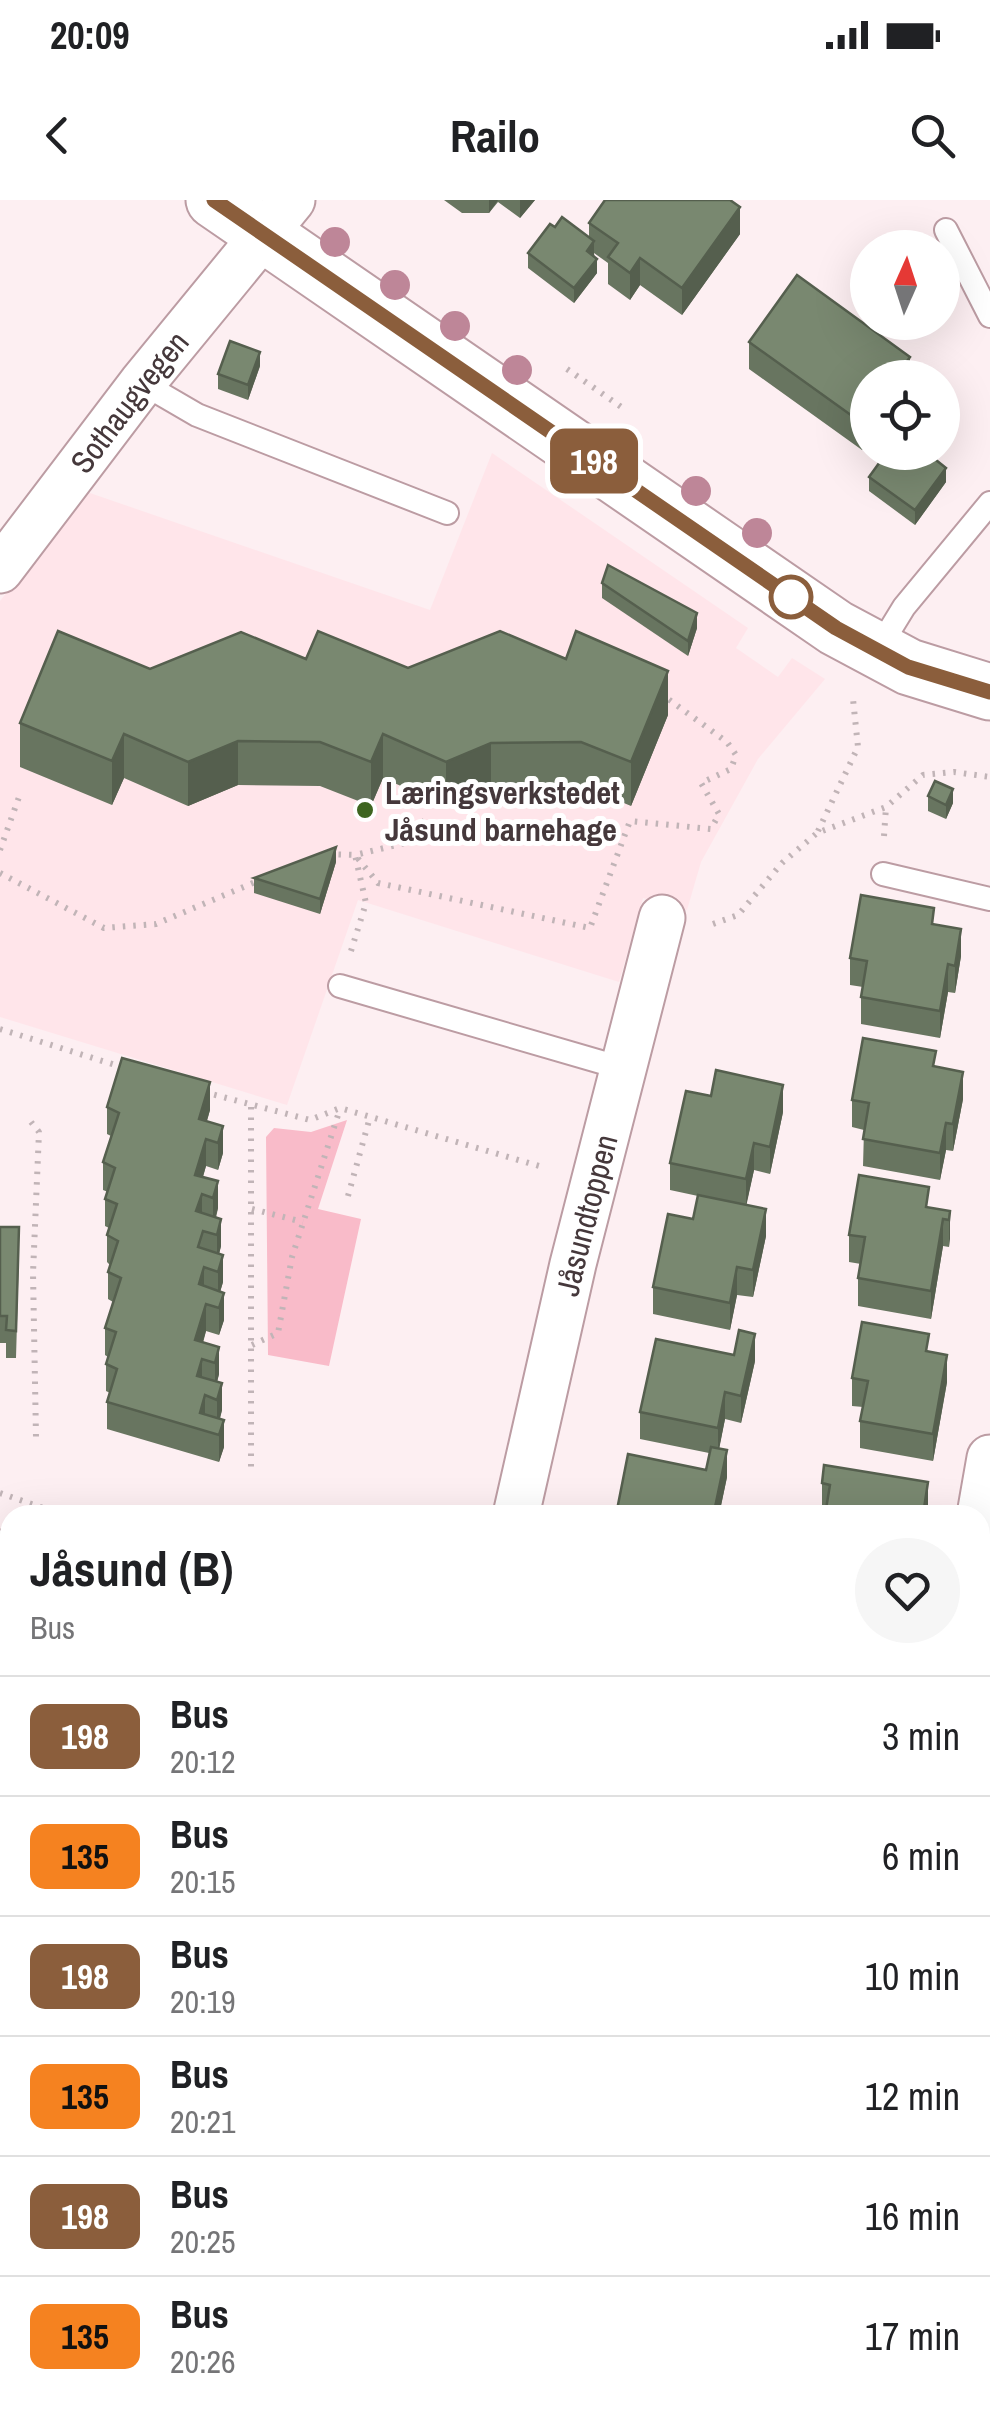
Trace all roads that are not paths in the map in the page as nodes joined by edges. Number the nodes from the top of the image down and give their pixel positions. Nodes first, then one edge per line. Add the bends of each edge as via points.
1 (214, 200) edge
2 (277, 217) edge
3 (960, 257) edge
4 (990, 316) edge
5 (142, 383) junction
6 (990, 504) edge
7 (446, 513) dead end
8 (0, 570) edge
9 (866, 667) junction
10 (990, 692) edge
11 (884, 874) dead end
12 (990, 899) edge
13 (662, 918) road end
14 (340, 986) road end
15 (626, 1069) junction
16 (990, 1458) edge
17 (518, 1505) edge
18 (982, 1505) edge

1 - 2 main road
2 - 5 street, Sothaugvegen
2 - 9 main road via 825,620
3 - 4 lane
5 - 7 lane via 197,416
5 - 8 street, Sothaugvegen
6 - 9 lane via 904,607
9 - 10 main road via 908,667
11 - 12 lane
13 - 15 street, Jåsundtoppen
14 - 15 lane
15 - 17 street, Jåsundtoppen
16 - 18 street

